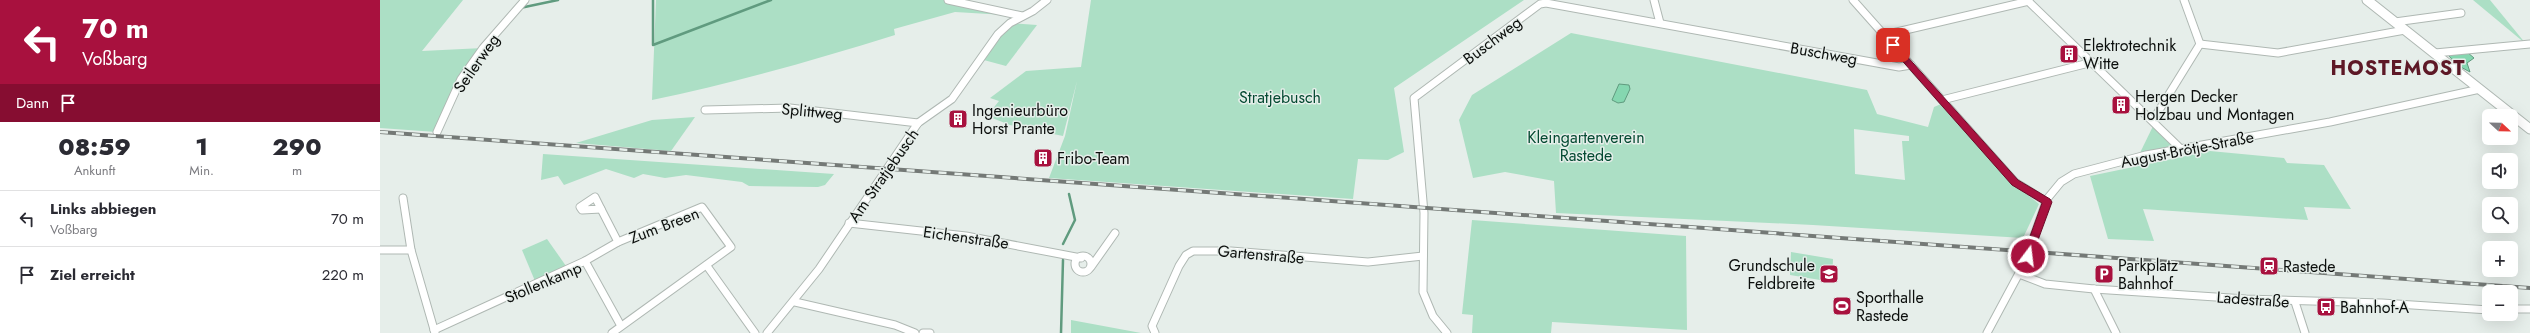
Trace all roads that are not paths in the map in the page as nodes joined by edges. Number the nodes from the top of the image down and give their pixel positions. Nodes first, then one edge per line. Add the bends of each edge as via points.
1 (525, 0) edge
2 (948, 0) edge
3 (1047, 0) edge
4 (1654, 0) edge
5 (1853, 0) edge
6 (2184, 0) edge
7 (2367, 0) edge
8 (1547, 1) edge
9 (2028, 1) edge
10 (2461, 13) dead end
11 (1022, 16) junction
12 (2395, 22) junction
13 (1660, 23) junction
14 (2405, 30) junction
15 (1884, 35) junction
16 (2200, 44) junction
17 (2530, 44) edge
18 (2435, 53) junction
19 (2093, 62) junction
20 (1911, 66) junction
21 (2480, 89) junction
22 (1942, 100) junction
23 (705, 110) dead end
24 (2153, 120) junction
25 (918, 124) junction
26 (2530, 129) edge
27 (436, 132) dead end
28 (2182, 150) junction
29 (403, 198) dead end
30 (2047, 202) junction
31 (601, 209) dead end
32 (849, 223) junction
33 (1115, 233) dead end
34 (618, 242) junction
35 (380, 250) edge
36 (411, 250) junction
37 (1423, 256) junction
38 (1081, 258) junction
39 (584, 261) junction
40 (708, 266) junction
41 (1091, 267) junction
42 (2019, 274) junction
43 (2094, 289) junction
44 (795, 302) junction
45 (2295, 302) junction
46 (2518, 309) edge
47 (2530, 309) edge
48 (2482, 310) edge
49 (621, 326) junction
50 (435, 332) edge
51 (612, 333) edge
52 (754, 333) edge
53 (767, 333) edge
54 (915, 333) edge
55 (923, 333) edge
56 (930, 333) edge
57 (1155, 333) edge
58 (1447, 333) edge
59 (1987, 333) edge
60 (2116, 333) edge
61 (2305, 333) edge

1 - 27 street, Seilerweg via 483,48 466,72
2 - 11 street
3 - 11 street, Am Stratjebusch
4 - 13 street
5 - 15 street
6 - 16 street
7 - 12 street
8 - 13 street, Buschweg
8 - 37 street, Buschweg via 1414,98 1424,213
9 - 15 street
9 - 19 street
10 - 12 street
11 - 25 street, Am Stratjebusch via 995,37 952,99
12 - 14 street
13 - 20 street, Buschweg via 1899,67
14 - 16 street via 2278,53
14 - 18 street
15 - 20 street
16 - 24 street
17 - 18 street
18 - 21 street
19 - 22 street
19 - 24 street
20 - 22 street
21 - 26 street
21 - 28 street, August-Brötje-Straße via 2293,130
22 - 30 street via 2015,182
23 - 25 street, Splittweg via 790,108
24 - 28 street
25 - 32 street, Am Stratjebusch
28 - 30 street, August-Brötje-Straße via 2076,173 2062,182
29 - 36 street
30 - 42 street, August-Brötje-Straße
31 - 34 street, Zum Breen via 605,222
32 - 38 street, Eichenstraße via 966,236
32 - 44 street, Am Stratjebusch
33 - 41 street
34 - 39 street, Zum Breen
34 - 40 street, Zum Breen via 702,207 732,247
35 - 36 street
36 - 50 street
37 - 57 street, Gartenstraße via 1368,262 1216,250 1193,251 1186,255 1179,266 1152,326
37 - 58 street, Buschweg via 1423,292 1433,316
38 - 41 street via 1091,260
38 - 41 street via 1075,262 1075,269 1083,271
39 - 49 street, Stollenkamp
39 - 50 street, Stollenkamp
40 - 49 street, Zum Breen
40 - 52 street
42 - 43 street, Ladestraße via 2045,284
42 - 59 street, August-Brötje-Straße via 1994,313
43 - 45 street, Ladestraße
43 - 60 street
44 - 53 street, Am Stratjebusch
44 - 54 street via 895,325
45 - 48 street, Ladestraße via 2382,303
45 - 61 street
46 - 47 street
49 - 51 street, Zum Breen
55 - 56 street

